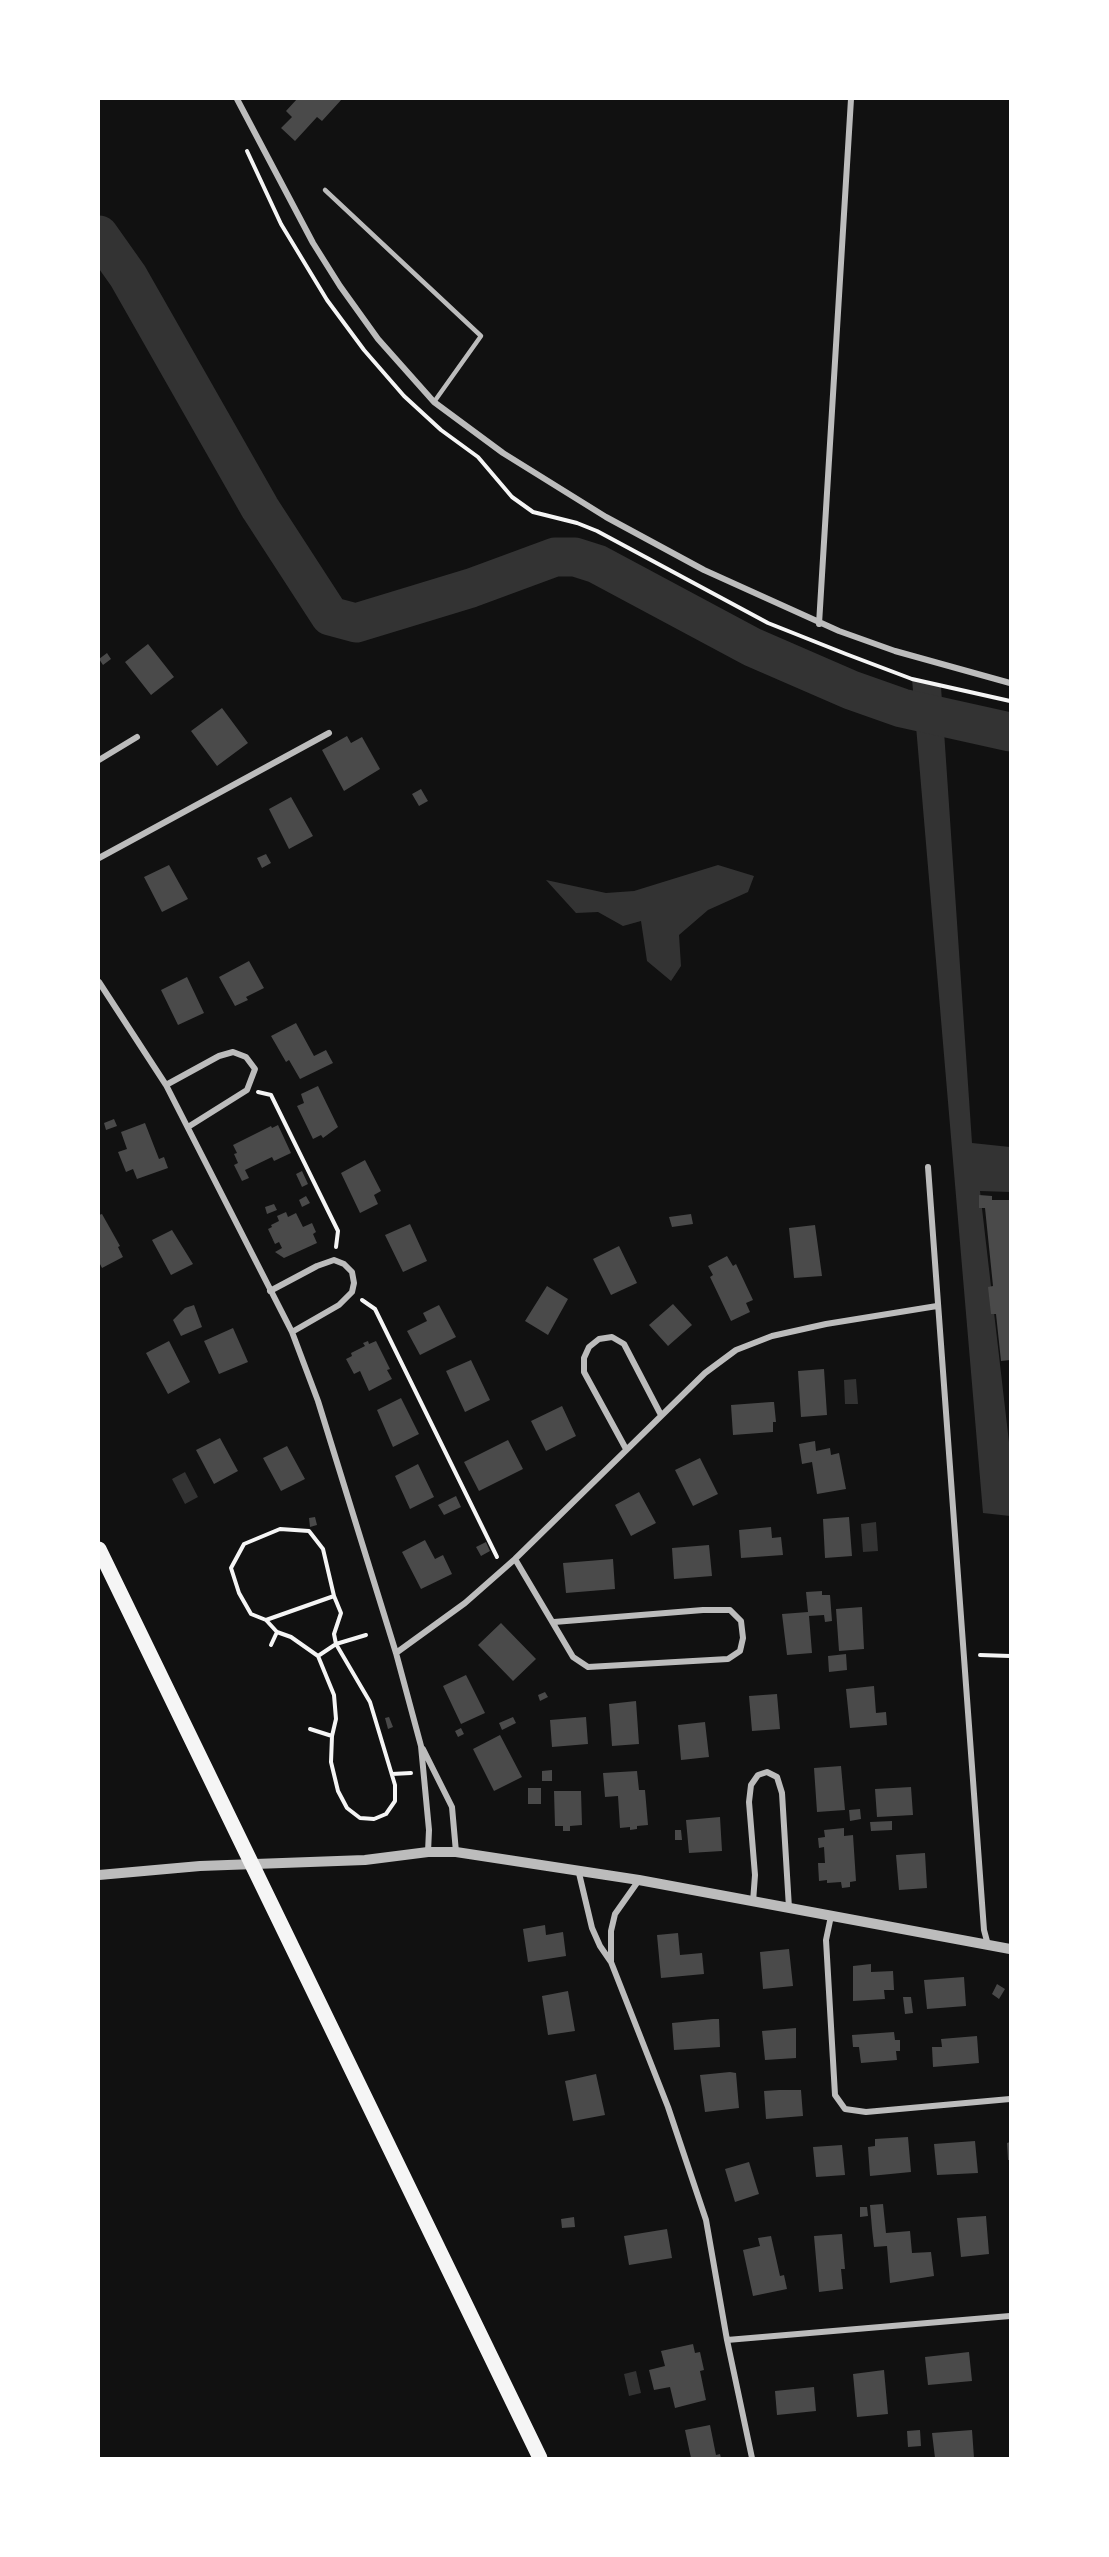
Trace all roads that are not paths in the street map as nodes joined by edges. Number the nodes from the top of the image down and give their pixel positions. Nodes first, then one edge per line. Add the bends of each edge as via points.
1 (237, 99) edge
2 (851, 99) edge
3 (325, 190) dead end
4 (434, 402) junction
5 (819, 624) junction
6 (1010, 683) edge
7 (329, 733) dead end
8 (137, 737) dead end
9 (99, 760) edge
10 (99, 858) edge
11 (99, 982) edge
12 (166, 1085) junction
13 (188, 1127) junction
14 (928, 1167) dead end
15 (270, 1291) junction
16 (937, 1306) junction
17 (292, 1332) junction
18 (661, 1415) junction
19 (626, 1449) junction
20 (99, 1549) edge
21 (515, 1559) junction
22 (554, 1622) junction
23 (396, 1653) junction
24 (421, 1746) junction
25 (428, 1852) junction
26 (456, 1852) junction
27 (578, 1869) junction
28 (99, 1875) edge
29 (639, 1880) junction
30 (753, 1902) junction
31 (789, 1908) junction
32 (831, 1916) junction
33 (988, 1945) junction
34 (1010, 1949) edge
35 (611, 1962) junction
36 (1010, 2099) edge
37 (1010, 2316) edge
38 (727, 2340) junction
39 (540, 2458) edge
40 (752, 2458) edge

1 - 4 street via 340,286 378,339
2 - 5 street
3 - 4 lane via 481,336
4 - 5 street via 502,453 606,517 704,570
5 - 6 street via 895,651
7 - 10 street
8 - 9 street
11 - 12 street
12 - 13 street
12 - 13 street via 219,1056 233,1053 246,1057 255,1069 247,1090
13 - 15 street
14 - 16 street
15 - 17 street
15 - 17 street via 334,1260 352,1272 352,1292 339,1305
16 - 18 street via 826,1324 772,1336 736,1350
16 - 33 street
17 - 23 street via 318,1401
18 - 19 street
18 - 19 street via 624,1344 612,1337 599,1339 589,1347 584,1372
19 - 21 street
20 - 39 main road
21 - 22 street
21 - 23 street via 465,1603
22 - 22 street via 573,1657 588,1667 728,1659 740,1651 743,1638 741,1621 730,1610
23 - 24 street
24 - 25 street
24 - 26 street via 452,1807
25 - 26 street
25 - 28 street via 365,1860 200,1866
26 - 27 street
27 - 29 street
27 - 35 street via 592,1929
29 - 30 street
29 - 35 street via 615,1914
30 - 31 street
30 - 31 street via 750,1794 751,1785 767,1772 777,1777 782,1793
31 - 32 street
32 - 33 street
32 - 36 street via 826,1940 835,2094 845,2109 866,2112
33 - 34 street
35 - 38 street via 668,2107 706,2220
37 - 38 street
38 - 40 street

